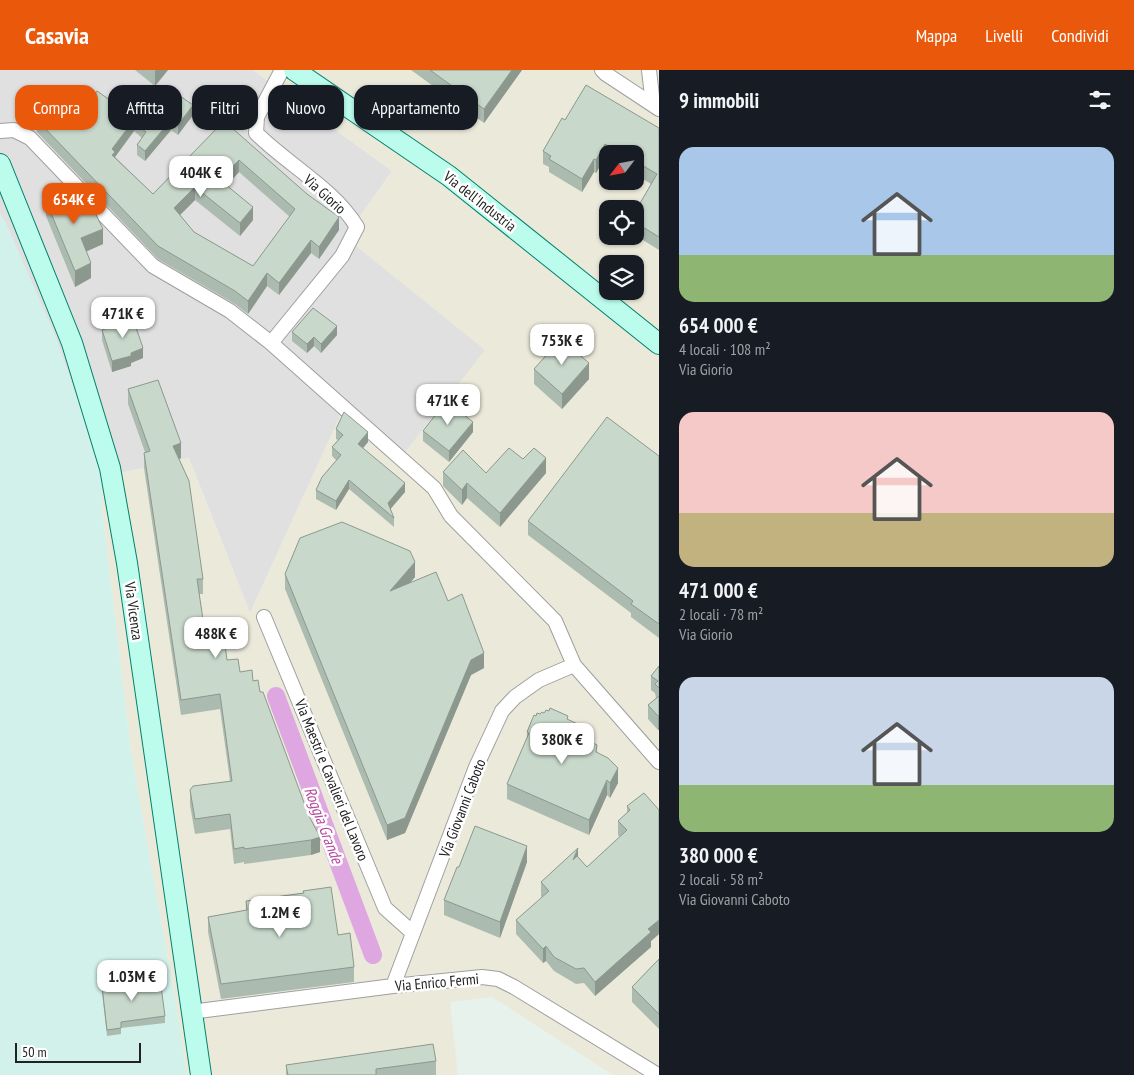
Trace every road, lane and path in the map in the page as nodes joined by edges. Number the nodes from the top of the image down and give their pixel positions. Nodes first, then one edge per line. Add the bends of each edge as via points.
1 (282, 70) edge
2 (294, 70) edge
3 (602, 70) edge
4 (649, 70) edge
5 (656, 107) edge
6 (0, 131) edge
7 (0, 166) edge
8 (0, 196) edge
9 (19, 210) junction
10 (271, 343) junction
11 (659, 344) edge
12 (264, 617) dead end
13 (574, 665) junction
14 (659, 762) edge
15 (413, 933) junction
16 (393, 986) junction
17 (191, 1012) junction
18 (201, 1075) edge
19 (658, 1075) edge

1 - 10 street, Via Giorio via 257,117 256,133 349,213 357,227 342,256
2 - 11 street, Via dell'Industria via 449,176
3 - 5 street
4 - 5 street
6 - 10 street via 14,130 30,138 154,266 230,311
7 - 9 street, Via Vicenza
8 - 9 street
9 - 17 street, Via Vicenza via 72,343 110,468 127,563
10 - 13 street via 434,488 451,516 556,621
12 - 15 street, Via Maestri e Cavalieri del Lavoro via 384,908
13 - 14 street
13 - 15 street, Via Giovanni Caboto via 539,680 502,711 476,767
15 - 16 street, Via Giovanni Caboto
16 - 17 street, Via Enrico Fermi
16 - 19 street, Via Enrico Fermi via 482,977 498,979
17 - 18 street, Via Vicenza

